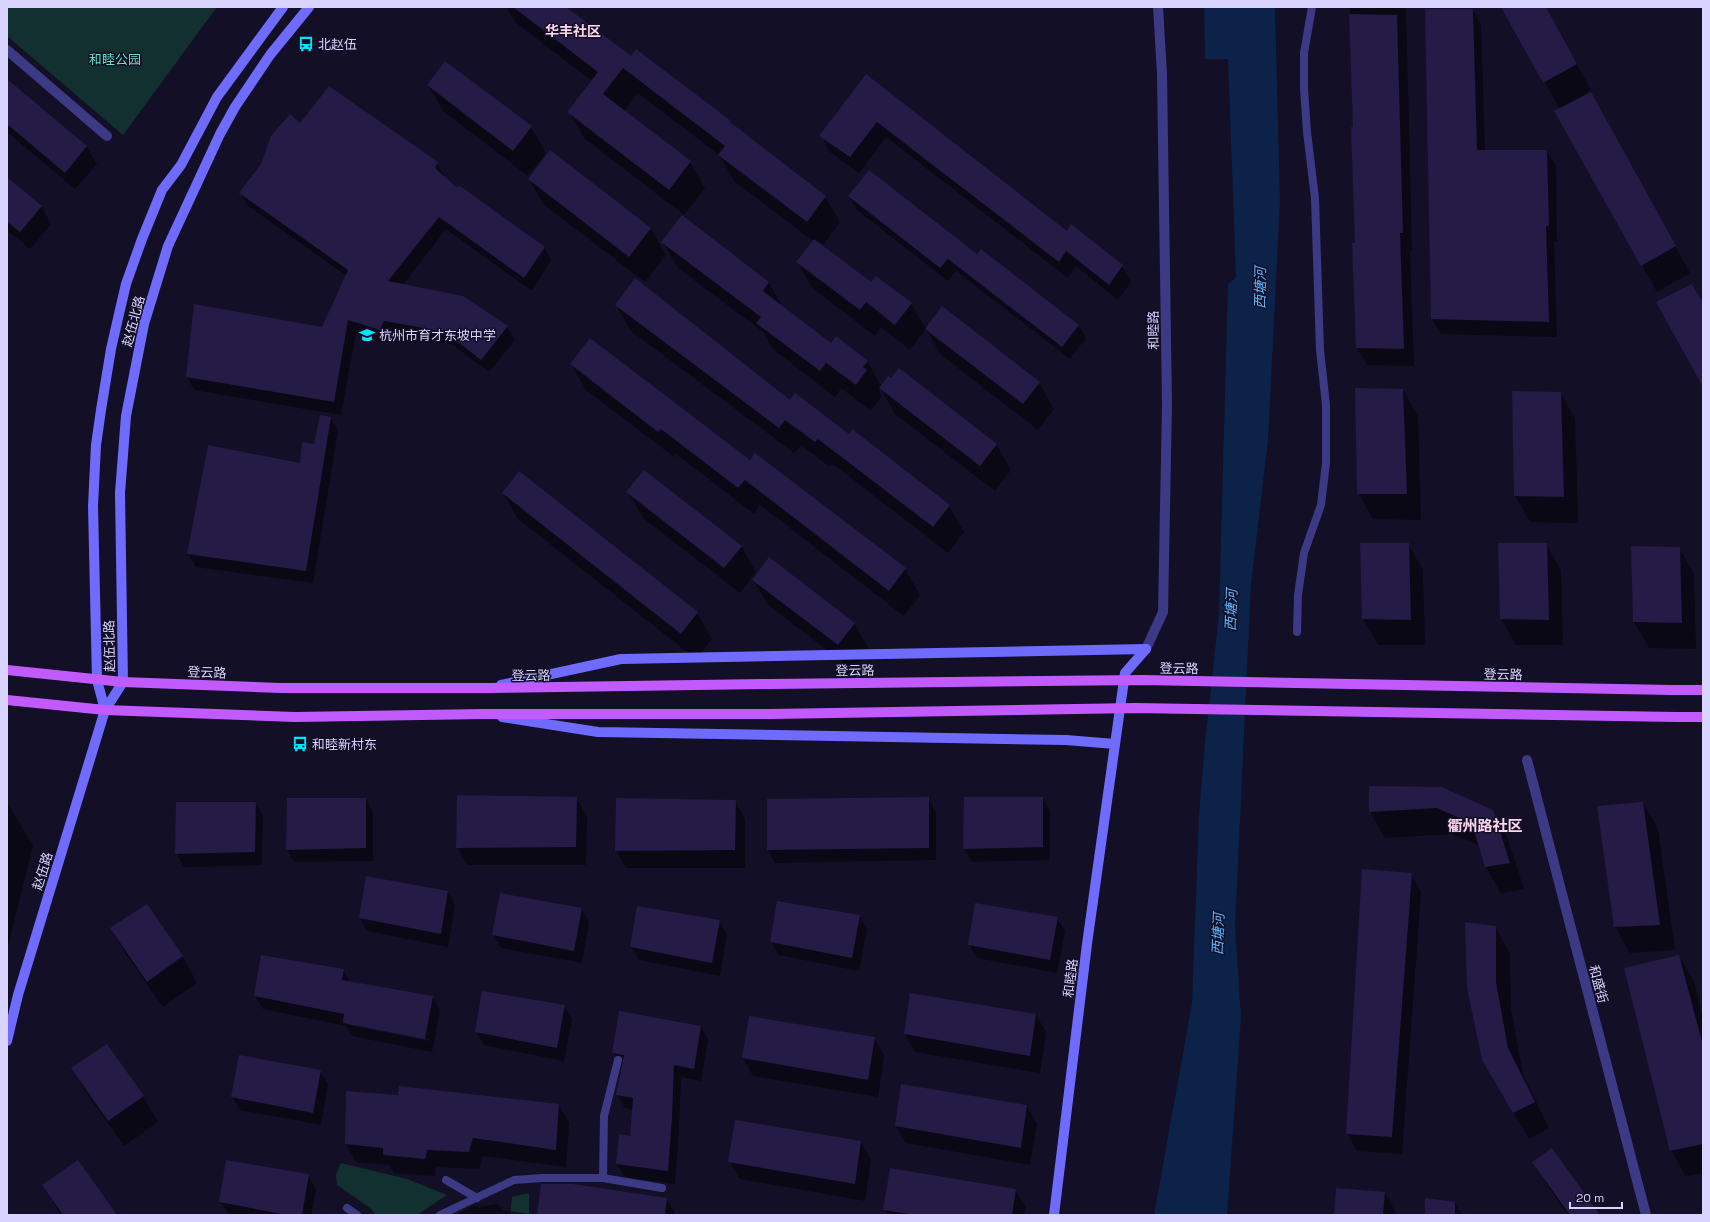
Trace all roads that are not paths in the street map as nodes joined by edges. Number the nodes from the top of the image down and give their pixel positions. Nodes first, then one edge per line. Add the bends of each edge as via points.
1 (283, 7) edge
2 (309, 7) edge
3 (1158, 7) edge
4 (1312, 7) edge
5 (7, 50) edge
6 (107, 136) dead end
7 (1297, 632) dead end
8 (1146, 649) junction
9 (7, 670) edge
10 (98, 680) junction
11 (123, 682) junction
12 (488, 688) junction
13 (1703, 690) edge
14 (7, 700) edge
15 (105, 710) junction
16 (484, 714) junction
17 (1703, 717) edge
18 (1114, 744) junction
19 (1527, 760) dead end
20 (7, 1041) edge
21 (618, 1060) dead end
22 (603, 1178) junction
23 (446, 1180) dead end
24 (662, 1188) dead end
25 (477, 1198) junction
26 (347, 1208) dead end
27 (357, 1215) edge
28 (440, 1215) edge
29 (1054, 1215) edge
30 (1646, 1215) edge

1 - 10 street, 赵伍北路 via 217,98 181,165 162,190 126,284 111,349 96,445 92,506
2 - 11 street, 赵伍北路 via 270,55 220,134 168,246 144,324 126,416 120,486
3 - 8 street, 和睦路 via 1162,74 1167,405 1163,612
4 - 7 lane via 1304,52 1304,88 1315,198 1320,350 1326,405 1326,463 1321,505 1304,554 1298,595
5 - 6 street
8 - 12 street via 621,659
8 - 18 street, 和睦路 via 1125,673
9 - 10 main road, 登云路
10 - 11 main road, 登云路
10 - 15 street
11 - 12 main road, 登云路 via 281,688
11 - 15 street, 赵伍路
12 - 13 main road, 登云路, bridge via 1143,680
14 - 15 main road
15 - 16 main road via 295,717
15 - 20 street, 赵伍路
16 - 17 main road, bridge via 771,714 1135,708
16 - 18 street via 598,732 1066,740
18 - 29 street, 和睦路
19 - 30 street, 和盛街
21 - 22 lane via 604,1116
22 - 24 lane
22 - 25 lane via 514,1180
23 - 25 lane
25 - 28 lane
26 - 27 lane

